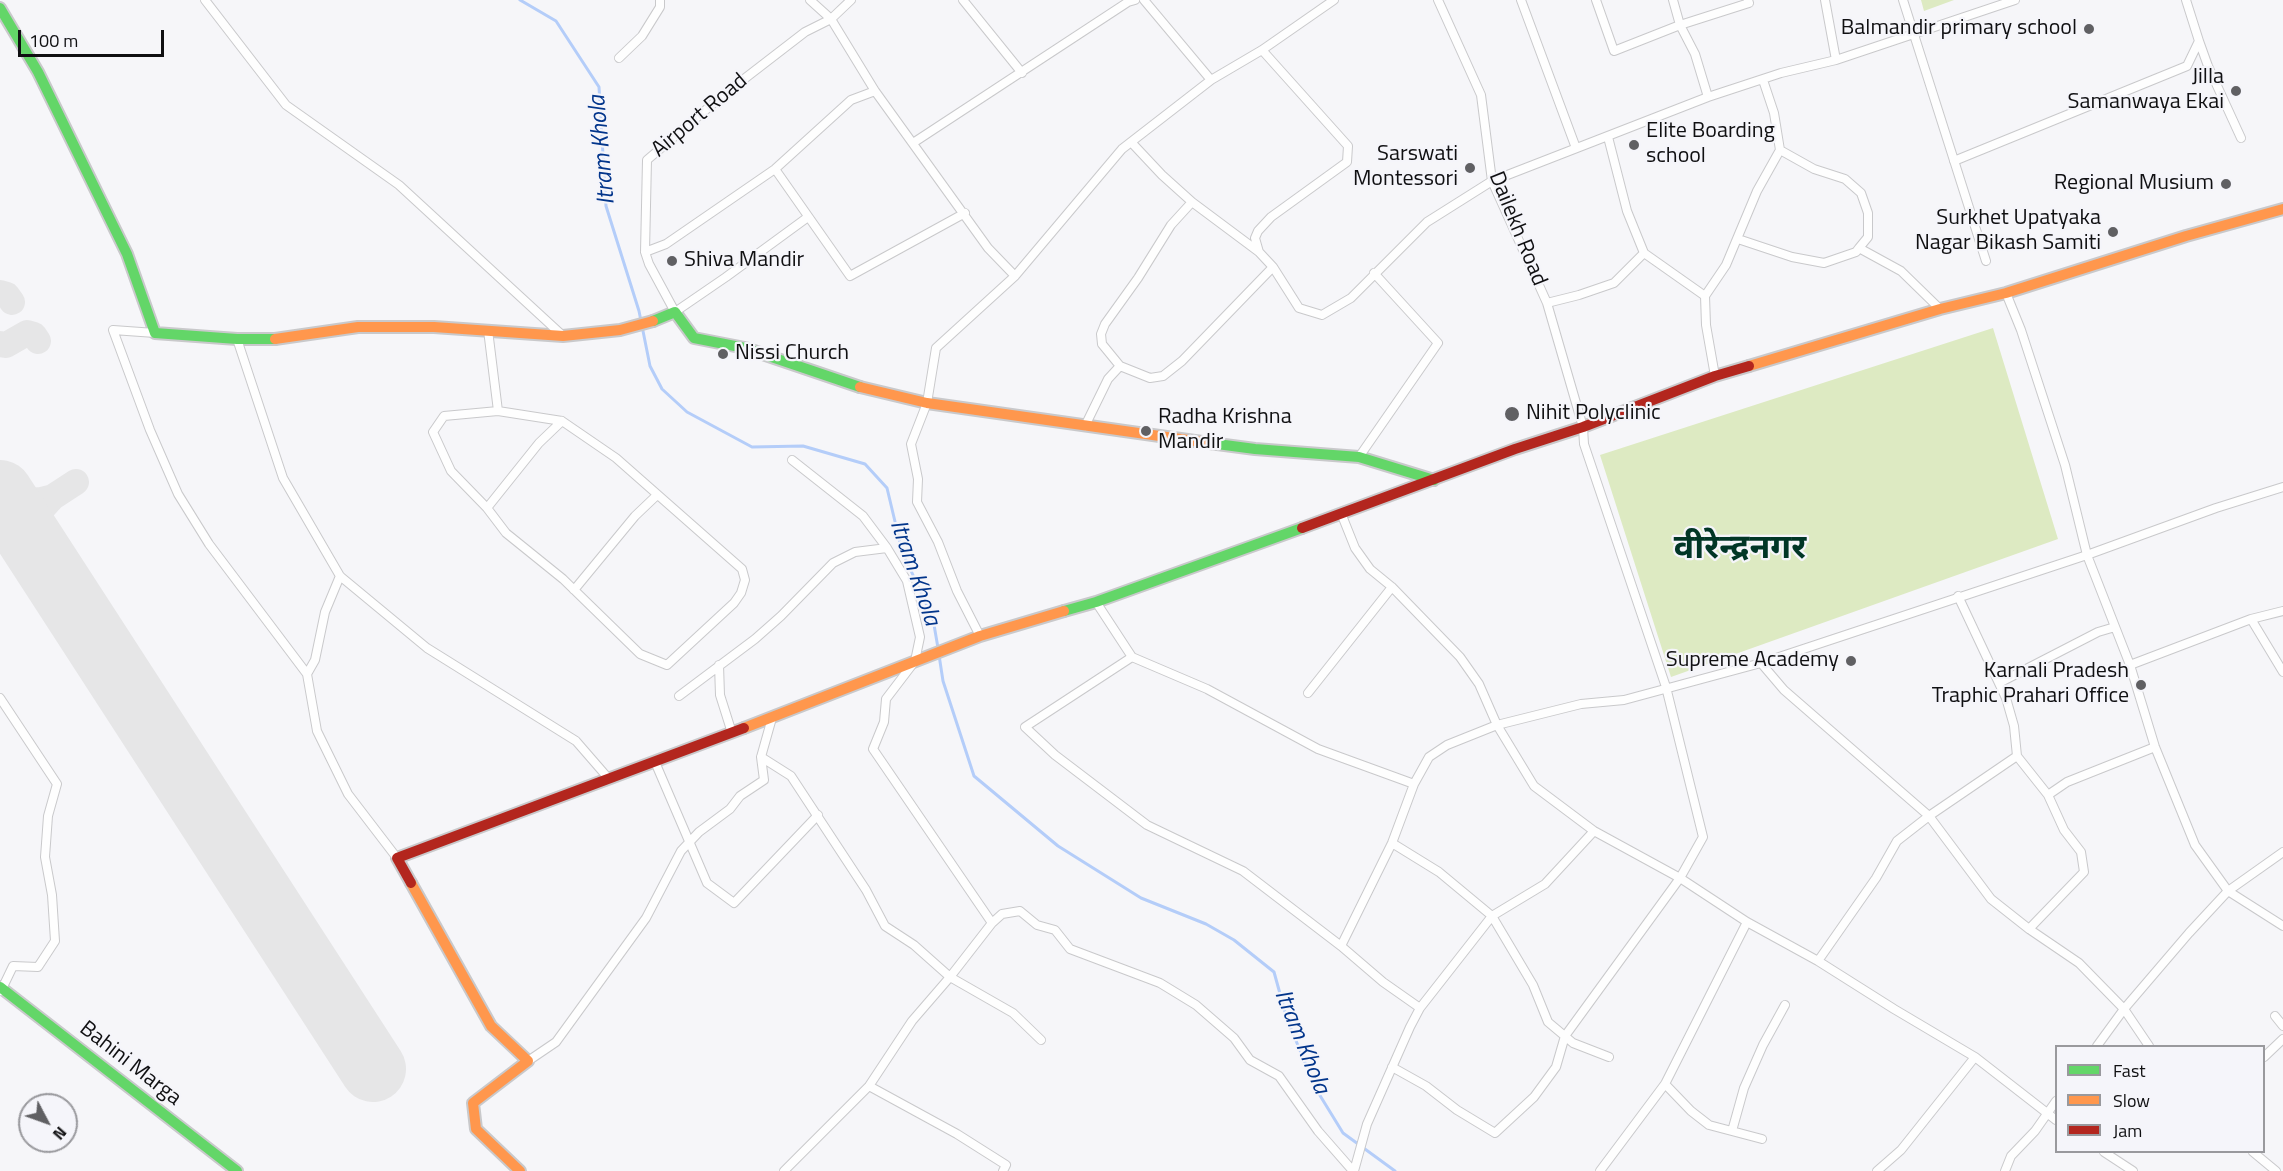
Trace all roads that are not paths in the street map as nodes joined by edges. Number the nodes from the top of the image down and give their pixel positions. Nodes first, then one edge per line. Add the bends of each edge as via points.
1 (205, 0) edge
2 (660, 0) edge
3 (810, 0) edge
4 (851, 0) edge
5 (963, 0) edge
6 (1135, 0) edge
7 (1144, 0) edge
8 (1334, 0) edge
9 (1438, 0) edge
10 (1521, 0) edge
11 (1596, 0) edge
12 (1673, 0) edge
13 (1748, 0) edge
14 (1825, 0) edge
15 (1903, 0) edge
16 (2015, 0) edge
17 (2186, 0) edge
18 (0, 8) edge
19 (831, 20) junction
20 (1680, 25) junction
21 (1913, 34) junction
22 (2199, 41) junction
23 (1262, 50) junction
24 (619, 58) dead end
25 (1836, 60) junction
26 (1022, 73) junction
27 (1211, 80) junction
28 (1763, 80) junction
29 (875, 91) junction
30 (1708, 97) junction
31 (1608, 137) junction
32 (2241, 138) dead end
33 (913, 142) junction
34 (1131, 142) junction
35 (1575, 148) junction
36 (1780, 150) junction
37 (1954, 161) junction
38 (775, 169) junction
39 (1492, 181) junction
40 (1192, 202) junction
41 (2283, 210) edge
42 (965, 213) junction
43 (808, 217) junction
44 (1738, 239) junction
45 (1859, 248) junction
46 (645, 252) junction
47 (1259, 252) junction
48 (1644, 253) junction
49 (1986, 261) dead end
50 (1273, 267) junction
51 (1374, 273) junction
52 (1015, 276) junction
53 (2006, 293) junction
54 (1705, 296) junction
55 (1547, 303) junction
56 (1940, 309) junction
57 (675, 312) junction
58 (488, 330) junction
59 (155, 333) junction
60 (563, 336) junction
61 (237, 339) junction
62 (1120, 366) junction
63 (1715, 376) junction
64 (927, 403) junction
65 (498, 411) junction
66 (562, 421) junction
67 (1085, 426) junction
68 (1584, 427) junction
69 (1359, 458) junction
70 (792, 460) dead end
71 (1435, 480) junction
72 (2283, 487) edge
73 (656, 496) junction
74 (487, 508) junction
75 (1341, 513) junction
76 (887, 548) junction
77 (2087, 555) junction
78 (340, 576) junction
79 (1392, 587) junction
80 (574, 590) junction
81 (1958, 597) junction
82 (1096, 602) junction
83 (2283, 611) edge
84 (2251, 619) junction
85 (2115, 627) junction
86 (980, 636) junction
87 (1132, 657) junction
88 (919, 659) junction
89 (1761, 663) junction
90 (719, 665) junction
91 (2130, 665) junction
92 (2283, 672) edge
93 (307, 674) junction
94 (1999, 683) junction
95 (1666, 687) junction
96 (1308, 693) dead end
97 (679, 696) dead end
98 (0, 698) edge
99 (772, 718) junction
100 (1497, 725) junction
101 (732, 733) junction
102 (2155, 747) junction
103 (2017, 756) junction
104 (761, 757) junction
105 (655, 762) junction
106 (609, 779) junction
107 (1414, 784) junction
108 (2048, 795) junction
109 (818, 815) junction
110 (1929, 816) junction
111 (1594, 831) junction
112 (689, 842) junction
113 (1392, 843) junction
114 (2283, 852) edge
115 (397, 858) junction
116 (1680, 879) junction
117 (2228, 891) junction
118 (1492, 916) junction
119 (1747, 922) junction
120 (992, 923) junction
121 (2283, 926) edge
122 (2030, 929) junction
123 (1341, 946) junction
124 (1818, 961) junction
125 (950, 977) junction
126 (1, 990) edge
127 (1785, 1005) dead end
128 (1420, 1008) junction
129 (2124, 1009) junction
130 (2275, 1016) dead end
131 (2283, 1026) edge
132 (1565, 1036) junction
133 (2283, 1039) edge
134 (1041, 1040) dead end
135 (2098, 1045) edge
136 (2148, 1045) edge
137 (2265, 1056) edge
138 (1609, 1057) dead end
139 (1975, 1057) junction
140 (528, 1061) junction
141 (1392, 1067) junction
142 (1665, 1084) junction
143 (869, 1086) junction
144 (2055, 1102) edge
145 (2047, 1114) junction
146 (2055, 1119) edge
147 (1732, 1131) junction
148 (1762, 1139) dead end
149 (2106, 1153) edge
150 (2254, 1153) edge
151 (237, 1171) edge
152 (520, 1171) edge
153 (784, 1171) edge
154 (1003, 1171) edge
155 (1353, 1171) edge
156 (1600, 1171) edge
157 (1877, 1171) edge
158 (2005, 1171) edge
159 (2133, 1171) edge
160 (2276, 1171) edge

1 - 60 street via 286,105 399,185
2 - 24 street via 660,7 642,36
3 - 19 street
4 - 19 street, Airport Road
5 - 26 street
6 - 26 street
7 - 27 street
8 - 23 street
9 - 39 street, Dailekh Road via 1481,95
10 - 35 street
11 - 20 street via 1614,51
12 - 20 street
13 - 20 street via 1749,3
14 - 25 street
15 - 21 street
16 - 21 street
17 - 22 street
18 - 59 street via 38,72 127,254
19 - 29 street
19 - 46 street, Airport Road via 795,39 648,160
20 - 30 street via 1695,54
21 - 25 street
21 - 37 street
22 - 32 street
22 - 37 street via 2187,66
23 - 27 street
23 - 47 street via 1348,146 1347,162 1271,217 1258,231 1255,238
25 - 28 street
26 - 33 street
27 - 34 street
28 - 30 street
28 - 36 street
29 - 33 street
29 - 38 street via 851,100
30 - 31 street
31 - 35 street
31 - 48 street via 1627,211
33 - 42 street
34 - 40 street
34 - 52 street
35 - 39 street
36 - 44 street via 1757,191
36 - 45 street via 1814,169 1845,179 1861,193 1868,213 1868,237
37 - 49 street
38 - 43 street
38 - 46 street via 666,244
39 - 51 street via 1427,222
39 - 55 street, Dailekh Road
40 - 47 street
40 - 62 street via 1171,225 1105,324 1102,344
41 - 53 street
42 - 43 street via 850,276
42 - 52 street via 988,248
43 - 57 street
44 - 45 street via 1824,263
44 - 54 street
45 - 56 street via 1901,271
46 - 57 street, Airport Road
47 - 50 street
48 - 54 street
48 - 55 street via 1614,283
50 - 51 street via 1299,308 1322,315 1351,298
50 - 62 street via 1163,376 1150,378
51 - 69 street via 1438,343
52 - 64 street via 936,348
53 - 56 street
53 - 77 street via 2065,465
54 - 63 street
55 - 68 street, Dailekh Road
56 - 63 street
57 - 60 street via 620,330
57 - 64 street via 694,338 745,348 862,388
58 - 60 street
58 - 61 street via 358,327 274,339
58 - 65 street
59 - 61 street
59 - 93 street via 113,330 178,494 209,544
61 - 78 street via 283,478
62 - 67 street via 1108,379
63 - 68 street
64 - 67 street
64 - 86 street via 911,444 918,479 916,502
65 - 66 street
65 - 74 street via 444,416 433,432 451,471
66 - 73 street via 616,458
66 - 74 street via 539,443
67 - 69 street via 1255,449
68 - 71 street
68 - 95 street, Dailekh Road via 1584,444
69 - 71 street
70 - 76 street via 863,516
71 - 75 street
72 - 77 street
73 - 80 street
73 - 80 street via 742,569 745,580 734,603 667,665 640,654
74 - 80 street via 506,533
75 - 79 street via 1355,548 1370,569
75 - 82 street
76 - 88 street via 907,582 920,638
76 - 90 street via 855,552 833,563 781,616
77 - 81 street
77 - 85 street
78 - 93 street via 325,612 315,660
78 - 106 street via 427,648 576,741
79 - 96 street
79 - 100 street via 1460,657 1479,684
81 - 89 street
81 - 94 street
82 - 86 street
82 - 87 street
83 - 84 street
84 - 91 street
84 - 92 street
85 - 91 street
85 - 94 street
86 - 88 street
87 - 107 street via 1207,689 1318,748
87 - 123 street via 1025,727 1055,755 1147,825 1244,871
88 - 99 street
88 - 120 street via 886,699 884,722 873,749
89 - 95 street
89 - 110 street via 1784,690
90 - 97 street
90 - 101 street via 720,695
91 - 102 street
93 - 115 street via 317,731 348,794
94 - 103 street via 2014,726
95 - 100 street via 1624,700 1581,704
95 - 116 street, Dailekh Road via 1703,837
98 - 126 street via 57,784 48,816 45,857 55,941 38,967 13,966
99 - 101 street
99 - 104 street
100 - 107 street via 1447,745 1429,757
100 - 111 street via 1534,786
101 - 105 street
102 - 108 street via 2067,782
102 - 117 street via 2195,846
103 - 108 street
103 - 110 street
104 - 109 street via 791,776
104 - 112 street via 764,780
105 - 106 street
105 - 112 street
106 - 115 street
107 - 113 street
108 - 122 street via 2064,830 2081,852 2084,872
109 - 112 street via 734,903 707,883
109 - 125 street via 885,926
110 - 122 street via 1991,899
110 - 124 street via 1897,841
111 - 116 street
111 - 118 street via 1545,884
112 - 140 street via 681,850 646,918 556,1042
113 - 118 street via 1439,872
113 - 123 street
114 - 117 street
115 - 140 street via 491,1026
116 - 119 street
116 - 132 street, Dailekh Road
117 - 121 street
117 - 129 street
118 - 128 street
118 - 132 street via 1533,985 1548,1022
119 - 124 street
119 - 142 street
120 - 125 street
120 - 155 street via 1002,914 1020,911 1037,925 1055,930 1070,949 1160,984 1196,1005 1234,1038 1250,1060 1279,1076 1318,1131
122 - 129 street via 2079,963
123 - 128 street
124 - 139 street
125 - 134 street via 1013,1013
125 - 143 street via 912,1021
126 - 151 street, Bahini Marga
127 - 147 street via 1744,1088
128 - 141 street
129 - 135 street
129 - 136 street
130 - 131 street
132 - 138 street
132 - 141 street via 1556,1067 1534,1097 1495,1133
133 - 137 street
139 - 145 street
139 - 157 street via 1900,1150
140 - 152 street via 473,1103 476,1129
141 - 155 street via 1367,1124
142 - 147 street via 1709,1125
142 - 156 street
143 - 153 street
143 - 154 street via 1006,1165
144 - 145 street
145 - 146 street
145 - 158 street via 2011,1156
147 - 148 street
149 - 159 street
150 - 160 street

